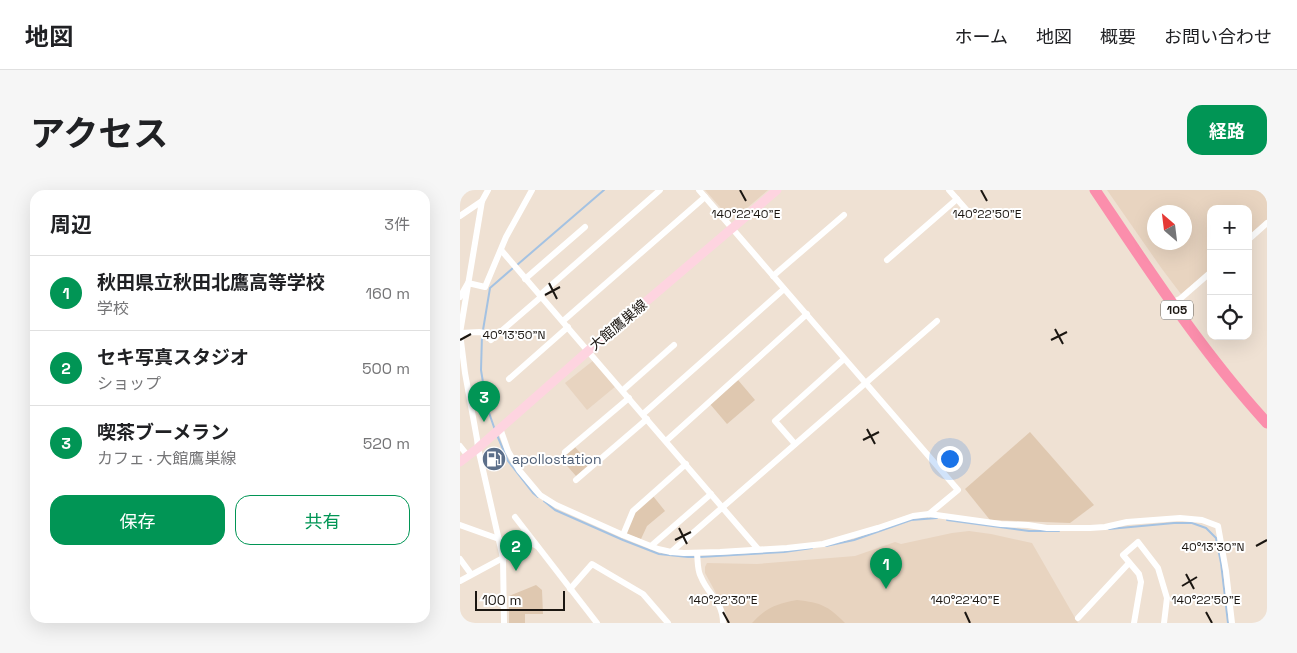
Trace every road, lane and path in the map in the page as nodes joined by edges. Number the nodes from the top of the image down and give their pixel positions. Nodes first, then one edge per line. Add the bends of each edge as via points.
1 (488, 190) edge
2 (532, 190) edge
3 (660, 190) edge
4 (699, 190) edge
5 (777, 190) edge
6 (949, 190) edge
7 (1095, 190) edge
8 (705, 197) junction
9 (957, 199) junction
10 (482, 201) junction
11 (970, 215) dead end
12 (460, 216) edge
13 (844, 216) dead end
14 (1267, 223) edge
15 (585, 227) dead end
16 (733, 229) junction
17 (1252, 236) edge
18 (501, 250) junction
19 (887, 260) dead end
20 (1207, 275) edge
21 (773, 276) junction
22 (525, 278) junction
23 (468, 283) junction
24 (784, 289) junction
25 (540, 296) junction
26 (460, 297) edge
27 (1171, 303) junction
28 (807, 314) junction
29 (563, 321) junction
30 (938, 321) dead end
31 (568, 327) junction
32 (460, 333) edge
33 (674, 345) dead end
34 (588, 351) junction
35 (844, 359) junction
36 (509, 379) dead end
37 (865, 383) junction
38 (623, 390) junction
39 (629, 398) junction
40 (645, 416) junction
41 (1267, 423) edge
42 (497, 431) junction
43 (666, 441) junction
44 (795, 444) junction
45 (460, 446) edge
46 (478, 448) junction
47 (565, 452) dead end
48 (464, 459) edge
49 (686, 464) junction
50 (576, 480) dead end
51 (711, 494) junction
52 (723, 507) junction
53 (929, 514) junction
54 (515, 517) dead end
55 (460, 525) edge
56 (623, 535) junction
57 (499, 539) junction
58 (537, 546) junction
59 (651, 546) junction
60 (758, 549) junction
61 (671, 552) junction
62 (697, 555) junction
63 (503, 558) junction
64 (460, 559) edge
65 (1129, 563) junction
66 (471, 574) junction
67 (460, 581) edge
68 (570, 589) junction
69 (1078, 618) dead end
70 (504, 623) edge
71 (596, 623) edge
72 (668, 623) edge
73 (723, 623) edge
74 (1134, 623) edge
75 (1164, 623) edge
76 (1232, 623) edge

1 - 10 street
2 - 18 street
3 - 25 street
4 - 8 street
5 - 16 main road, 大館鷹巣線
6 - 9 street
7 - 27 highway, 105
8 - 16 street
8 - 29 street
9 - 11 street
9 - 19 street
10 - 12 street
10 - 23 street
13 - 21 street
14 - 17 street
15 - 22 street
16 - 21 street
16 - 34 main road, 大館鷹巣線
18 - 22 street
18 - 23 street via 486,287
20 - 27 street
21 - 24 street
22 - 25 street
23 - 26 street
23 - 32 street
24 - 28 street
24 - 40 street
25 - 29 street
25 - 32 street via 491,340 482,333
27 - 41 highway, 105 via 1213,360
28 - 35 street
28 - 43 street
29 - 31 street
30 - 37 street
31 - 34 street
31 - 36 street
32 - 46 street
33 - 38 street
34 - 38 street
34 - 42 main road, 大館鷹巣線
35 - 37 street
35 - 44 street via 775,421
37 - 44 street
37 - 53 street via 958,490
38 - 39 street
39 - 40 street
39 - 47 street
40 - 43 street
40 - 50 street
42 - 46 main road, 大館鷹巣線
42 - 56 street via 519,470 540,495
43 - 49 street
44 - 52 street
45 - 48 street
46 - 48 main road, 大館鷹巣線
46 - 57 street
49 - 51 street
49 - 56 street via 632,511
51 - 52 street
51 - 59 street
52 - 60 street
52 - 61 street
53 - 60 street via 823,544
53 - 76 street via 1048,528 1106,527 1180,518 1202,520 1218,526
54 - 58 street
55 - 57 street
56 - 59 street
57 - 63 street
58 - 63 street via 529,544
58 - 68 street
59 - 61 street
60 - 62 street
61 - 62 street
62 - 73 street via 701,578 723,612
63 - 66 street
63 - 70 street
64 - 66 street
65 - 69 street
65 - 74 street via 1139,574 1141,582
65 - 75 street via 1123,555 1138,542 1158,568 1167,598
66 - 67 street
68 - 71 street
68 - 72 street via 592,564 643,594

